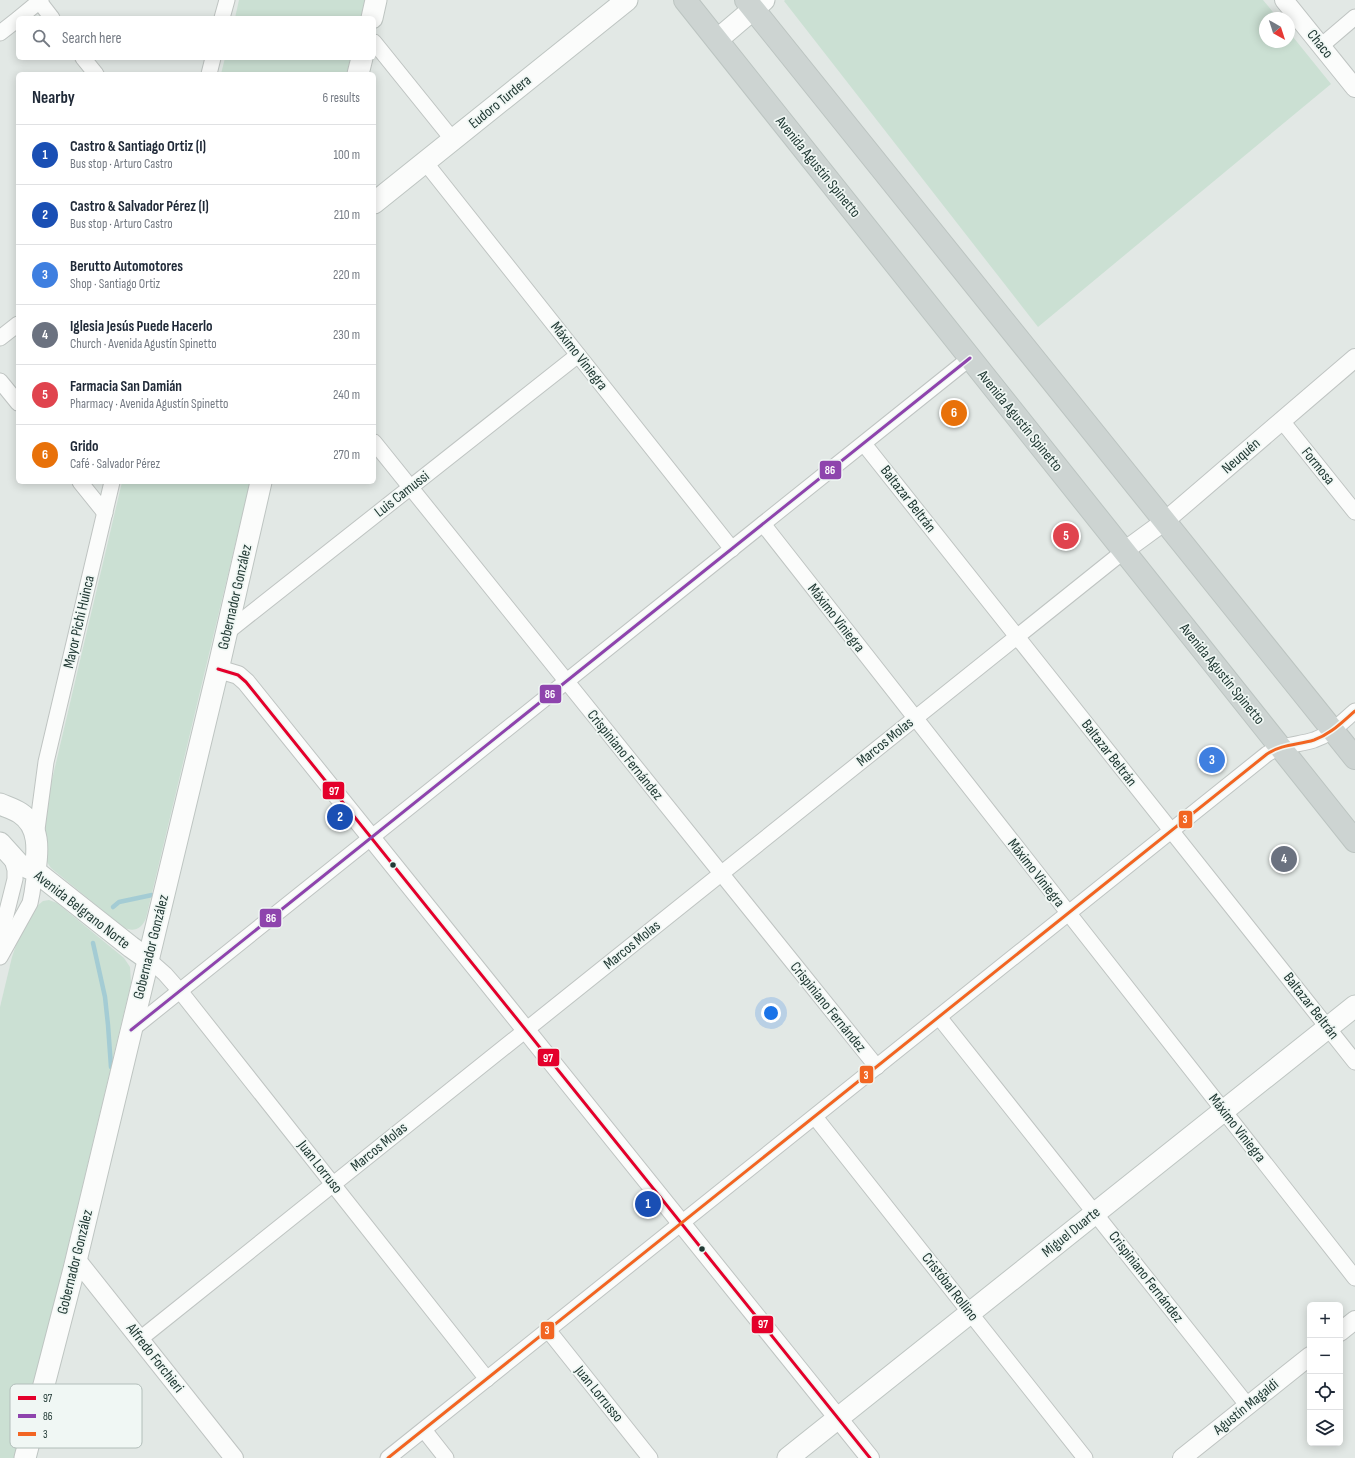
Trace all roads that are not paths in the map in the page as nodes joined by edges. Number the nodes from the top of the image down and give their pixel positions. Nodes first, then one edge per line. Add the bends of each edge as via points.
1 (227, 0) edge
2 (376, 0) edge
3 (627, 0) edge
4 (685, 0) edge
5 (1284, 0) edge
6 (39, 1) edge
7 (754, 3) edge
8 (20, 16) edge
9 (50, 16) edge
10 (223, 16) edge
11 (372, 16) edge
12 (1355, 17) edge
13 (16, 20) edge
14 (0, 33) edge
15 (717, 40) junction
16 (376, 44) edge
17 (1322, 46) junction
18 (85, 60) edge
19 (212, 60) edge
20 (362, 60) edge
21 (94, 72) edge
22 (210, 72) edge
23 (358, 72) edge
24 (1355, 88) edge
25 (453, 140) junction
26 (425, 162) junction
27 (376, 202) edge
28 (16, 326) edge
29 (0, 338) edge
30 (578, 355) junction
31 (970, 358) junction
32 (1355, 358) edge
33 (0, 381) edge
34 (16, 401) edge
35 (1282, 421) junction
36 (376, 444) edge
37 (864, 444) junction
38 (82, 484) edge
39 (112, 484) edge
40 (261, 484) edge
41 (411, 488) junction
42 (1355, 512) edge
43 (105, 513) junction
44 (1164, 521) junction
45 (763, 524) junction
46 (732, 549) junction
47 (1124, 551) junction
48 (226, 634) junction
49 (1017, 636) junction
50 (218, 669) junction
51 (566, 681) junction
52 (1355, 711) edge
53 (915, 718) junction
54 (1333, 730) junction
55 (1280, 747) junction
56 (1355, 758) edge
57 (46, 762) junction
58 (4, 806) edge
59 (1172, 831) junction
60 (371, 838) junction
61 (36, 840) junction
62 (1355, 841) edge
63 (5, 849) edge
64 (35, 871) junction
65 (721, 874) junction
66 (1068, 914) junction
67 (0, 947) edge
68 (0, 957) edge
69 (148, 959) junction
70 (180, 991) junction
71 (1355, 1006) edge
72 (939, 1017) junction
73 (1328, 1028) junction
74 (131, 1030) junction
75 (526, 1030) junction
76 (1355, 1062) edge
77 (877, 1067) junction
78 (1223, 1111) junction
79 (815, 1117) junction
80 (333, 1184) junction
81 (1095, 1213) junction
82 (681, 1223) junction
83 (76, 1259) junction
84 (1355, 1278) edge
85 (970, 1313) junction
86 (1355, 1320) edge
87 (548, 1330) junction
88 (1343, 1330) edge
89 (140, 1339) junction
90 (1307, 1358) edge
91 (487, 1379) junction
92 (44, 1384) edge
93 (1248, 1406) junction
94 (838, 1418) junction
95 (424, 1430) junction
96 (28, 1448) edge
97 (25, 1458) edge
98 (234, 1458) edge
99 (388, 1458) edge
100 (446, 1458) edge
101 (650, 1458) edge
102 (788, 1458) edge
103 (870, 1458) edge
104 (1085, 1458) edge
105 (1183, 1458) edge

1 - 10 street
2 - 11 main road
3 - 25 main road, Eudoro Turdera
4 - 15 main road, Avenida Agustín Spinetto
5 - 17 street, Chaco
6 - 8 street
6 - 9 street
7 - 15 main road
7 - 44 main road
12 - 17 street
13 - 14 street
15 - 31 main road, Avenida Agustín Spinetto
16 - 25 street
17 - 24 street, Chaco
18 - 21 street
19 - 22 street
20 - 23 main road
25 - 26 main road, Eudoro Turdera
26 - 27 main road, Eudoro Turdera
26 - 30 street, Máximo Viniegra
28 - 29 street
30 - 41 street, Luis Camussi
30 - 46 street, Máximo Viniegra
31 - 37 street
31 - 47 main road, Avenida Agustín Spinetto
32 - 35 street, Neuquén
33 - 34 street
35 - 42 street, Formosa
35 - 44 street, Neuquén
36 - 41 street, Crispiniano Fernández
37 - 45 street
37 - 49 street, Baltazar Beltrán
38 - 43 street
39 - 43 street, Mayor Pichi Huinca
40 - 48 main road, Gobernador González
41 - 48 street, Luis Camussi
41 - 51 street, Crispiniano Fernández
43 - 57 street, Mayor Pichi Huinca
44 - 47 street, Neuquén
44 - 54 main road
45 - 46 street
45 - 53 street, Máximo Viniegra
46 - 51 street
47 - 49 street, Marcos Molas
47 - 55 main road, Avenida Agustín Spinetto
48 - 50 main road, Gobernador González
49 - 53 street, Marcos Molas
49 - 59 street, Baltazar Beltrán
50 - 60 street via 238,675 246,682
50 - 69 main road, Gobernador González
51 - 60 street
51 - 65 street, Crispiniano Fernández
52 - 54 street
53 - 65 street, Marcos Molas
53 - 66 street, Máximo Viniegra
54 - 55 street via 1311,741
54 - 56 main road
55 - 59 street
55 - 62 main road, Avenida Agustín Spinetto
57 - 58 street, Mayor Pichi Huinca via 29,803 20,808
57 - 61 street, Mayor Pichi Huinca
58 - 61 main road via 21,813 30,822
59 - 66 street
59 - 73 street, Baltazar Beltrán
60 - 70 street
60 - 75 street
61 - 64 main road, Mayor Pichi Huinca
63 - 64 main road, Avenida Belgrano Norte via 22,866
63 - 67 street via 15,870 15,879
64 - 68 street, Mayor Pichi Huinca via 30,903
64 - 69 main road, Avenida Belgrano Norte
65 - 75 street, Marcos Molas
65 - 77 street, Crispiniano Fernández
66 - 72 street
66 - 78 street, Máximo Viniegra
69 - 70 street, Juan Lorruso
69 - 74 main road, Gobernador González
70 - 74 street
70 - 80 street, Juan Lorruso
71 - 73 main road, Miguel Duarte
72 - 77 street
72 - 81 street, Crispiniano Fernández
73 - 76 street, Baltazar Beltrán
73 - 78 main road, Miguel Duarte
74 - 83 main road, Gobernador González
75 - 80 street, Marcos Molas
75 - 82 street
77 - 79 street
78 - 81 main road, Miguel Duarte
78 - 84 street, Máximo Viniegra
79 - 82 street
79 - 85 street, Cristóbal Rollino
80 - 89 street, Marcos Molas
80 - 91 street, Juan Lorruso
81 - 85 main road, Miguel Duarte
81 - 93 street, Crispiniano Fernández
82 - 87 street
82 - 94 street
83 - 89 street, Alfredo Forchieri
83 - 92 main road, Gobernador González
85 - 94 main road, Miguel Duarte
85 - 104 street, Cristóbal Rollino
86 - 88 street
87 - 91 street
87 - 101 street, Juan Lorrusso
89 - 98 street, Alfredo Forchieri
90 - 93 street, Agustín Magaldi
91 - 95 street
93 - 105 street, Agustín Magaldi
94 - 102 main road, Miguel Duarte
94 - 103 street
95 - 99 street
95 - 100 street
96 - 97 main road, Gobernador González

